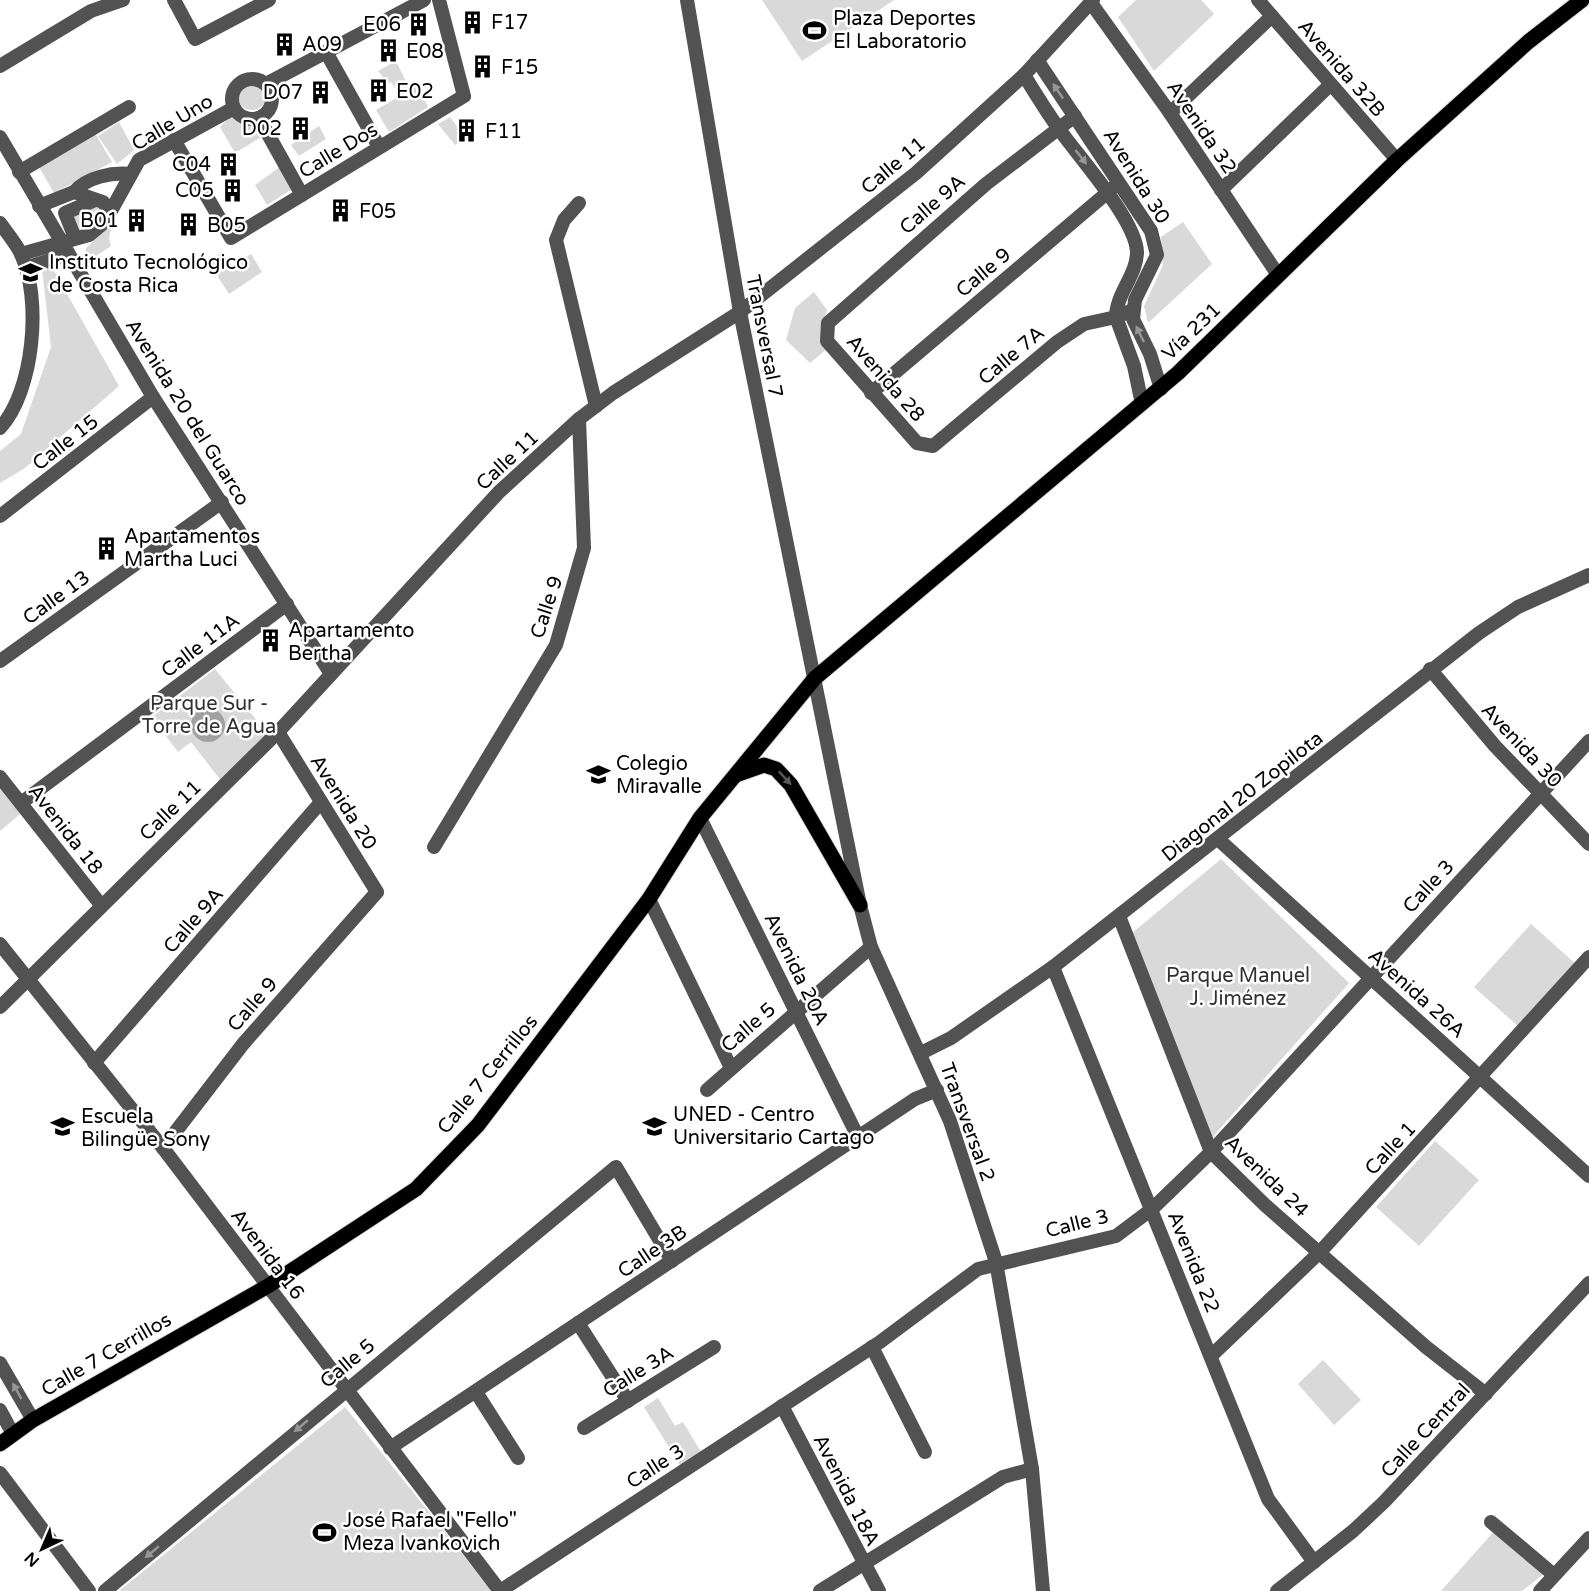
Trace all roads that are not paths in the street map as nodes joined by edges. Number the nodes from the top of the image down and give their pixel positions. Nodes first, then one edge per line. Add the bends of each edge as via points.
1 (123, 0) edge
2 (174, 0) edge
3 (269, 0) edge
4 (424, 0) edge
5 (439, 0) edge
6 (687, 0) edge
7 (1258, 0) edge
8 (1582, 0) edge
9 (1092, 1) edge
10 (1272, 16) junction
11 (326, 52) junction
12 (1037, 60) junction
13 (0, 66) edge
14 (1023, 75) junction
15 (266, 84) junction
16 (1330, 85) junction
17 (129, 107) dead end
18 (234, 108) junction
19 (1170, 113) junction
20 (1075, 116) junction
21 (259, 118) junction
22 (1059, 129) junction
23 (0, 137) edge
24 (174, 140) junction
25 (380, 147) junction
26 (1397, 160) junction
27 (20, 172) junction
28 (131, 174) junction
29 (1120, 181) junction
30 (1221, 190) junction
31 (74, 192) junction
32 (1108, 192) junction
33 (302, 195) junction
34 (94, 200) junction
35 (579, 203) dead end
36 (39, 206) junction
37 (110, 211) junction
38 (0, 223) edge
39 (75, 238) junction
40 (64, 249) junction
41 (23, 261) junction
42 (1278, 275) junction
43 (1133, 310) junction
44 (740, 312) junction
45 (1116, 317) junction
46 (825, 332) joint
47 (1161, 388) junction
48 (871, 393) junction
49 (153, 397) junction
50 (1142, 404) junction
51 (596, 406) junction
52 (579, 419) junction
53 (0, 428) edge
54 (924, 446) joint
55 (222, 502) junction
56 (0, 516) edge
57 (1589, 575) edge
58 (287, 604) junction
59 (0, 661) edge
60 (1430, 669) junction
61 (331, 674) junction
62 (815, 678) junction
63 (278, 732) junction
64 (1589, 741) edge
65 (0, 777) edge
66 (733, 777) junction
67 (1540, 793) junction
68 (321, 802) junction
69 (21, 803) junction
70 (700, 818) junction
71 (1218, 839) junction
72 (1589, 844) edge
73 (434, 847) dead end
74 (377, 892) joint
75 (649, 899) junction
76 (101, 905) junction
77 (860, 905) junction
78 (1119, 916) junction
79 (0, 944) edge
80 (871, 947) junction
81 (1589, 957) edge
82 (1053, 968) junction
83 (1370, 977) junction
84 (28, 981) junction
85 (0, 1007) edge
86 (796, 1011) junction
87 (921, 1053) junction
88 (94, 1063) junction
89 (731, 1068) junction
90 (1481, 1078) junction
91 (707, 1090) dead end
92 (937, 1090) junction
93 (858, 1137) junction
94 (163, 1148) junction
95 (1210, 1152) junction
96 (1589, 1176) edge
97 (1152, 1209) junction
98 (1320, 1252) junction
99 (672, 1261) junction
100 (996, 1262) junction
101 (1589, 1283) edge
102 (268, 1286) junction
103 (578, 1323) junction
104 (714, 1347) dead end
105 (872, 1347) junction
106 (1211, 1356) junction
107 (0, 1363) edge
108 (346, 1389) junction
109 (476, 1392) junction
110 (1486, 1394) junction
111 (628, 1401) junction
112 (782, 1406) junction
113 (0, 1410) edge
114 (33, 1420) junction
115 (584, 1428) dead end
116 (13, 1434) junction
117 (0, 1444) edge
118 (390, 1448) junction
119 (925, 1452) dead end
120 (518, 1458) dead end
121 (1032, 1469) junction
122 (0, 1473) edge
123 (1491, 1522) dead end
124 (1589, 1538) edge
125 (1314, 1562) junction
126 (864, 1564) junction
127 (1554, 1575) junction
128 (89, 1591) edge
129 (105, 1591) edge
130 (500, 1591) edge
131 (820, 1591) edge
132 (879, 1591) edge
133 (1043, 1591) edge
134 (1277, 1591) edge
135 (1540, 1591) edge

1 - 13 street via 91,11
2 - 3 street via 195,39
4 - 11 street
5 - 25 street, Calle Dos via 464,96
6 - 44 street, Transversal 7
7 - 10 street, Avenida 32B
8 - 26 main road, Vía 231 via 1528,42
9 - 12 street, Calle 11
9 - 19 street, Avenida 32
10 - 16 street, Avenida 32B
10 - 19 street
11 - 15 street
11 - 25 street
12 - 14 street, Calle 11
20 -> 12 street, Avenida 30
14 - 22 street, Avenida 30
14 - 44 street, Calle 11 via 916,173
15 - 18 street via 255,79 238,84 232,95
15 - 21 street via 272,99 266,114
16 - 26 street, Avenida 32B
16 - 30 street
17 - 27 street
18 - 21 street via 246,118
18 - 24 street, Calle Uno
19 - 30 street, Avenida 32
20 - 22 street, Calle 9A
20 - 29 street, Avenida 30
21 - 33 street
22 -> 32 street, Avenida 30
22 - 46 street, Calle 9A via 986,183 828,323
23 - 27 street, Avenida 20 del Guarco
24 - 28 street, Calle Uno via 139,159
24 - 33 street, Calle Dos via 231,238
25 - 33 street, Calle Dos
26 - 42 main road, Vía 231
27 - 36 street, Avenida 20 del Guarco
28 - 31 street via 116,172 96,178
28 - 37 street, Calle Uno
29 - 32 street, Calle 9
29 - 43 street, Avenida 30 via 1151,231 1157,255
30 - 42 street, Avenida 32
31 - 34 street
31 - 36 street
32 - 45 street, Avenida 30 via 1132,236 1137,254
32 - 48 street, Calle 9
34 - 37 street via 103,202
34 - 39 street via 65,213
35 - 51 street via 564,220 556,240
36 - 40 street, Avenida 20 del Guarco
37 - 39 street, Calle Uno via 89,235
38 - 41 street
39 - 40 street, Calle Uno
40 - 41 street, Calle Uno
40 - 49 street, Avenida 20 del Guarco
41 - 53 street via 30,284 34,327 25,376 7,421
42 - 47 main road, Vía 231
43 - 45 street, Calle 7A
47 -> 43 street
44 - 51 street, Calle 11
44 - 62 street, Transversal 7
45 - 50 street via 1134,366
45 - 54 street, Calle 7A via 1084,324 1066,336 933,446
46 - 48 street, Avenida 28 via 827,341
47 - 50 main road, Vía 231
48 - 54 street, Avenida 28
49 - 55 street, Avenida 20 del Guarco
49 - 56 street, Calle 15
50 - 62 main road, Vía 231
51 - 52 street, Calle 11
52 - 61 street, Calle 11 via 499,492
52 - 73 street, Calle 9 via 584,548 556,645
55 - 58 street, Avenida 20 del Guarco
55 - 59 street, Calle 13
57 - 60 street, Diagonal 20 Zopilota via 1518,607
58 - 61 street, Avenida 20 del Guarco
58 - 69 street, Calle 11A
60 - 67 street, Avenida 30 via 1495,747
60 - 71 street, Diagonal 20 Zopilota
61 - 63 street, Calle 11
62 - 66 main road, Calle 7 Cerrillos
62 - 77 street, Transversal 2
63 - 68 street, Avenida 20
63 - 76 street, Calle 11
64 - 67 street, Calle 3
65 - 69 street, Avenida 18
66 - 70 main road, Calle 7 Cerrillos
66 -> 77 main road via 764,765 786,777
67 - 72 street, Avenida 30
67 - 83 street, Calle 3
68 - 74 street, Avenida 20
68 - 88 street, Calle 9A
69 - 76 street, Avenida 18
70 - 75 main road, Calle 7 Cerrillos
70 - 86 street, Avenida 20A
71 - 78 street, Diagonal 20 Zopilota
71 - 83 street, Avenida 26A
74 - 94 street, Calle 9 via 243,1044
75 - 89 street
75 - 102 main road, Calle 7 Cerrillos via 478,1125 416,1189
76 - 84 street, Calle 11
77 - 80 street, Transversal 2
78 - 82 street, Diagonal 20 Zopilota
78 - 95 street, Avenida 24
79 - 84 street, Avenida 16
80 - 86 street, Calle 5
80 - 87 street, Transversal 2
81 - 90 street, Calle 1
82 - 87 street, Diagonal 20 Zopilota via 951,1038
82 - 97 street, Avenida 22
83 - 90 street, Avenida 26A
83 - 95 street, Calle 3
84 - 85 street, Calle 11
84 - 88 street, Avenida 16
86 - 89 street, Calle 5
86 - 93 street, Avenida 20A
87 - 92 street, Transversal 2
88 - 94 street, Avenida 16
89 - 91 street, Calle 5
90 - 96 street, Avenida 26A
90 - 98 street, Calle 1
92 - 93 street, Calle 3B via 915,1099
92 - 100 street, Transversal 2
93 - 99 street, Calle 3B
94 - 102 street, Avenida 16
95 - 97 street, Calle 3
95 - 98 street, Avenida 24
97 - 100 street, Calle 3 via 1116,1236
97 - 106 street, Avenida 22
98 - 106 street, Calle 1
98 - 110 street, Avenida 24 via 1426,1347
99 - 103 street, Calle 3B
99 - 108 street, Calle 5 via 616,1167
100 - 105 street, Calle 3 via 978,1269
100 - 121 street, Transversal 2
101 - 110 street, Calle Central
102 - 108 street, Avenida 16
102 - 114 main road, Calle 7 Cerrillos
103 - 109 street, Calle 3B
103 - 111 street
104 - 111 street, Calle 3A
105 - 112 street, Calle 3
105 - 119 street
106 - 125 street, Avenida 22 via 1268,1499
114 -> 107 street
108 - 118 street, Avenida 16
108 -> 129 street, Calle 5
109 - 118 street, Calle 3B
109 - 120 street
110 - 125 street, Calle Central via 1384,1502
111 - 115 street, Calle 3A
112 - 126 street, Avenida 18A
112 - 130 street, Calle 3
113 - 116 street
114 - 116 main road, Calle 7 Cerrillos
116 - 117 main road, Calle 7 Cerrillos
118 - 130 street, Avenida 16
121 - 126 street via 1003,1477
121 - 133 street, Transversal 2
122 - 128 street
123 - 127 street
124 - 127 street
125 - 134 street, Calle Central
126 - 131 street
126 - 132 street, Avenida 18A
127 - 135 street

